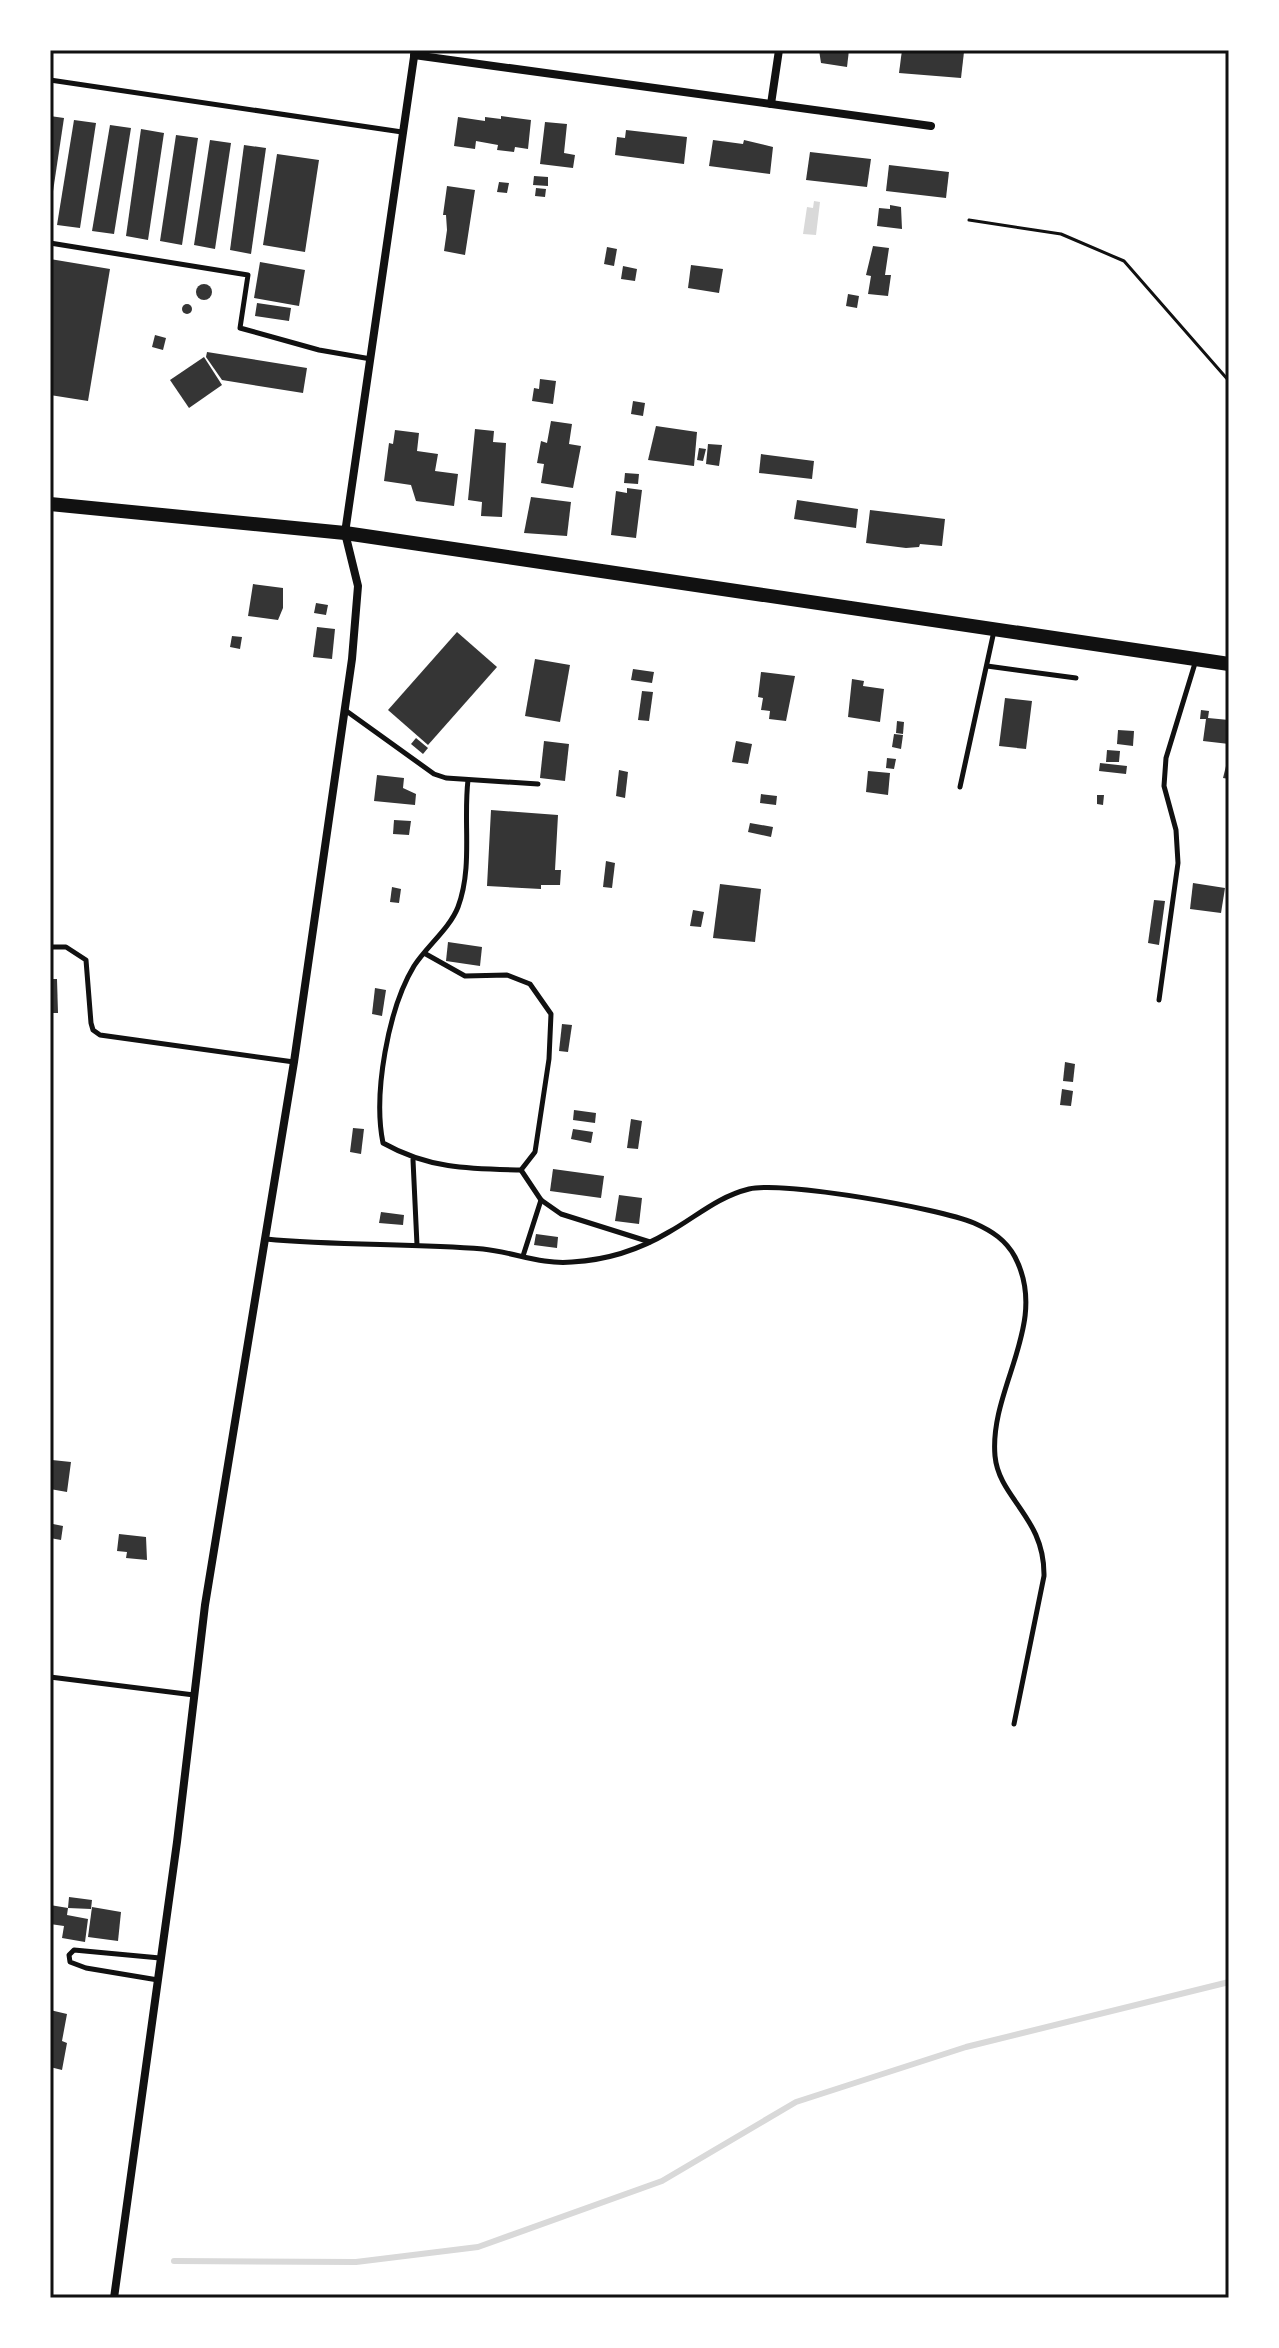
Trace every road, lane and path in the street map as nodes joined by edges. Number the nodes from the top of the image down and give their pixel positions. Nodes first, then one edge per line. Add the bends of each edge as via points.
1 (779, 50) edge
2 (415, 52) edge
3 (50, 80) edge
4 (771, 104) junction
5 (931, 126) dead end
6 (403, 132) junction
7 (969, 220) dead end
8 (50, 243) edge
9 (371, 359) junction
10 (1229, 381) edge
11 (50, 504) edge
12 (345, 533) junction
13 (995, 630) junction
14 (1196, 660) junction
15 (1229, 664) edge
16 (987, 666) junction
17 (1076, 678) dead end
18 (344, 709) junction
19 (468, 780) junction
20 (538, 784) dead end
21 (960, 787) dead end
22 (50, 947) edge
23 (424, 953) junction
24 (1159, 1000) dead end
25 (294, 1062) junction
26 (413, 1160) junction
27 (521, 1170) junction
28 (541, 1200) junction
29 (265, 1239) junction
30 (650, 1242) junction
31 (417, 1245) junction
32 (523, 1256) junction
33 (50, 1677) edge
34 (195, 1695) junction
35 (1014, 1724) dead end
36 (161, 1958) junction
37 (158, 1980) junction
38 (114, 2298) edge

1 - 4 street
2 - 4 street
2 - 6 street
3 - 6 lane
4 - 5 street
6 - 9 street
7 - 10 path via 1061,234 1124,261
8 - 9 lane via 248,275 240,328
9 - 12 street
11 - 12 street
12 - 13 street
12 - 18 street via 358,586
13 - 14 street
13 - 16 lane
14 - 15 street
14 - 24 lane via 1166,758 1164,786 1178,863
16 - 17 lane
16 - 21 lane
18 - 19 lane via 434,774
18 - 25 street
19 - 20 lane
19 - 23 lane via 467,869 457,909
22 - 25 lane via 66,947 86,960 91,1023 100,1035
23 - 26 lane via 413,967 391,1027 377,1115 383,1143
23 - 27 lane via 465,976 507,975 530,984 551,1014 535,1152
25 - 29 street
26 - 27 lane
26 - 31 lane
27 - 28 lane
28 - 30 lane via 576,1220
28 - 32 lane
29 - 31 lane
29 - 34 street
30 - 32 lane via 593,1261 561,1263
30 - 35 lane via 714,1202 750,1189 798,1187 972,1222 999,1236 1014,1255 1027,1294 1023,1334 996,1416 995,1461 1045,1553
31 - 32 lane
33 - 34 lane
34 - 36 street
36 - 37 street
36 - 37 lane via 97,1950 74,1950 69,1955 70,1962 86,1968
37 - 38 street

